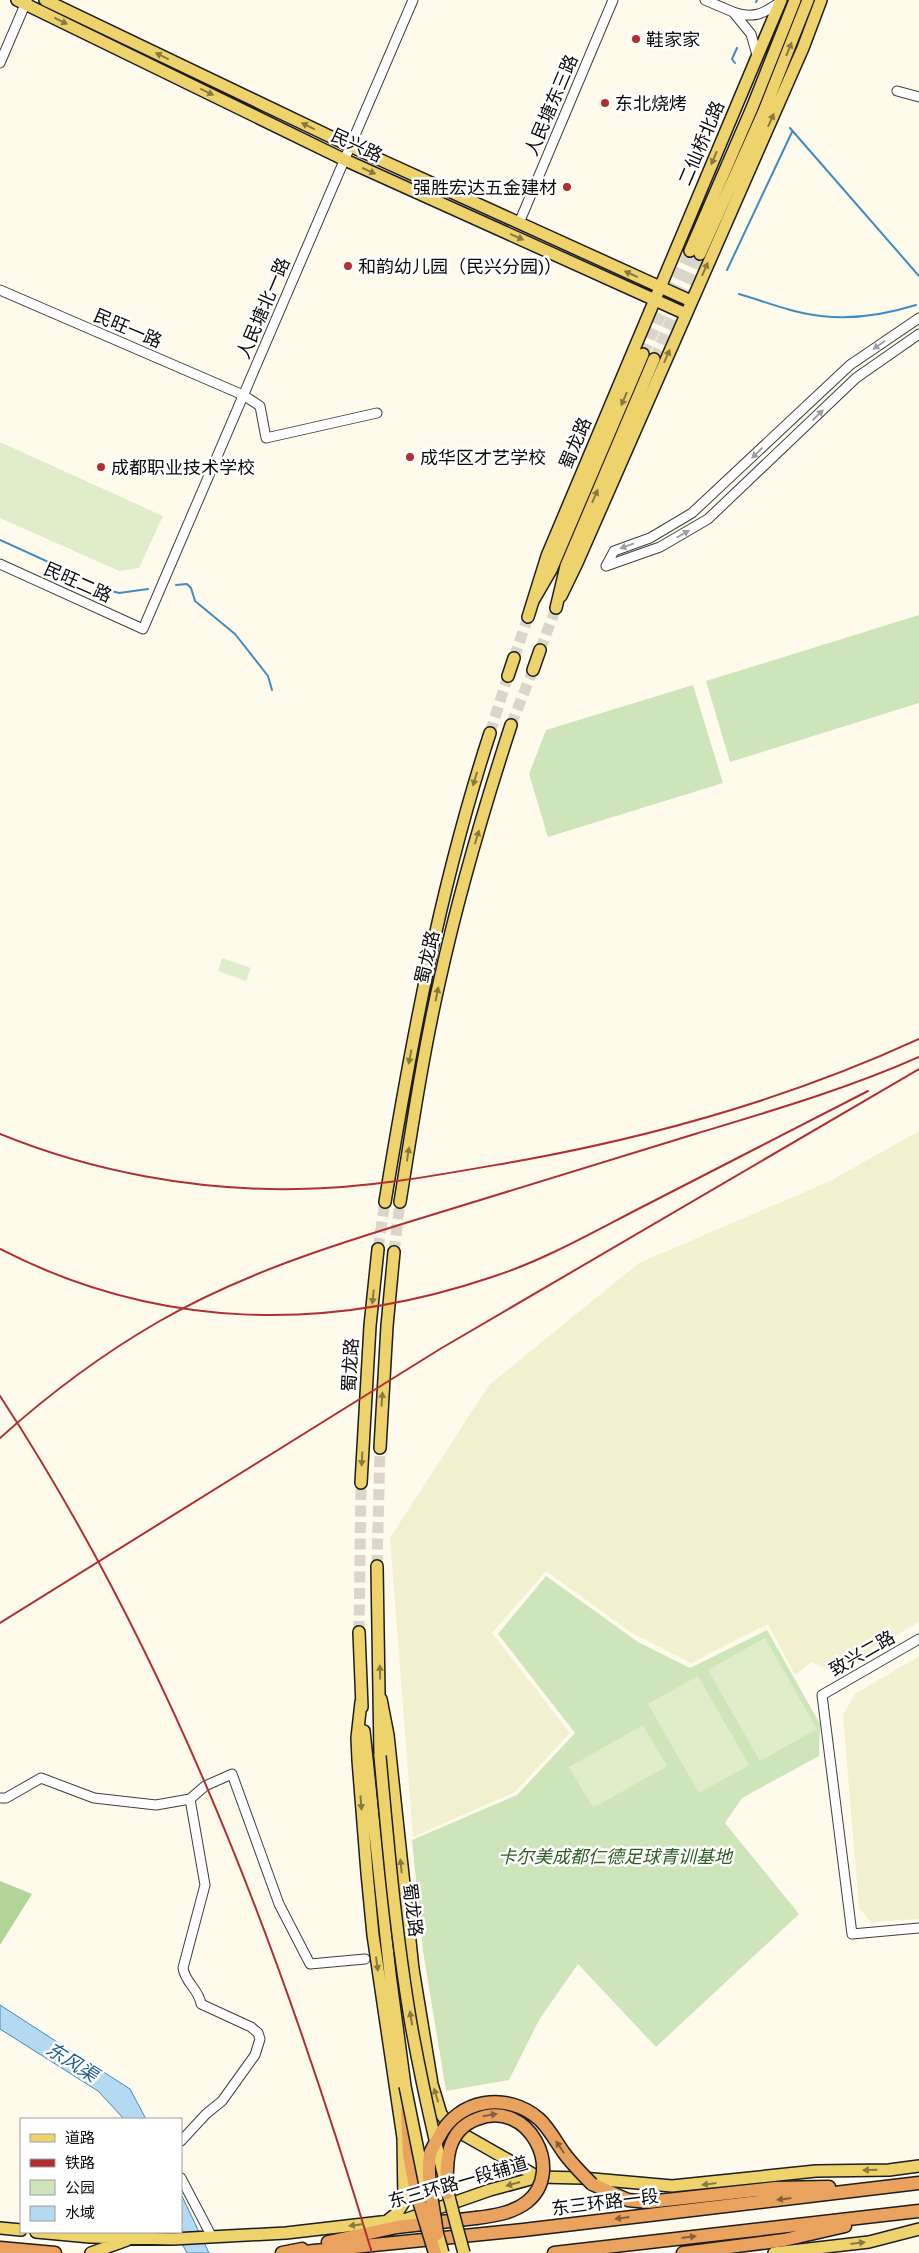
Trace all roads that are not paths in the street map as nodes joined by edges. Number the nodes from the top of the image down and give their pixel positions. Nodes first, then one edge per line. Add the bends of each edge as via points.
1 (44, 0) edge
2 (412, 0) edge
3 (613, 0) edge
4 (705, 0) edge
5 (795, 0) edge
6 (808, 0) edge
7 (821, 0) edge
8 (23, 1) edge
9 (780, 1) edge
10 (734, 12) junction
11 (758, 55) junction
12 (0, 64) edge
13 (897, 91) dead end
14 (919, 97) edge
15 (350, 146) junction
16 (344, 160) junction
17 (519, 223) junction
18 (659, 286) junction
19 (0, 290) edge
20 (654, 299) junction
21 (691, 301) junction
22 (686, 314) junction
23 (919, 318) edge
24 (919, 334) edge
25 (642, 354) tunnel mouth
26 (654, 359) tunnel mouth
27 (244, 395) junction
28 (377, 413) dead end
29 (0, 564) edge
30 (561, 596) junction
31 (533, 601) junction
32 (556, 608) tunnel mouth
33 (528, 617) tunnel mouth
34 (143, 629) joint
35 (540, 650) tunnel mouth
36 (514, 658) tunnel mouth
37 (532, 670) tunnel mouth
38 (508, 676) tunnel mouth
39 (511, 724) tunnel mouth
40 (490, 733) tunnel mouth
41 (385, 1202) tunnel mouth
42 (400, 1202) tunnel mouth
43 (378, 1249) tunnel mouth
44 (394, 1252) tunnel mouth
45 (380, 1448) tunnel mouth
46 (361, 1483) tunnel mouth
47 (377, 1566) tunnel mouth
48 (360, 1632) tunnel mouth
49 (919, 1639) edge
50 (380, 1699) junction
51 (361, 1702) junction
52 (0, 1798) edge
53 (190, 1799) junction
54 (919, 1928) edge
55 (365, 1959) dead end
56 (405, 2086) junction
57 (182, 2140) edge
58 (919, 2166) edge
59 (538, 2177) junction
60 (182, 2180) edge
61 (919, 2183) edge
62 (904, 2185) junction
63 (447, 2193) junction
64 (915, 2211) edge
65 (387, 2221) junction
66 (0, 2228) edge
67 (919, 2229) edge
68 (20, 2230) edge
69 (52, 2233) edge
70 (437, 2234) junction
71 (133, 2238) junction
72 (208, 2238) junction
73 (0, 2248) edge
74 (55, 2253) edge
75 (91, 2253) edge
76 (282, 2253) edge
77 (294, 2253) edge
78 (435, 2253) edge
79 (443, 2253) edge
80 (464, 2253) edge
81 (554, 2253) edge
82 (683, 2253) edge
83 (774, 2253) edge

15 -> 1 main road, 民兴路
2 - 15 street, 人民塘北一路
3 - 17 street, 人民塘东三路
4 - 10 street
5 -> 6 main road via 695,253 764,111
21 -> 7 main road via 803,48
8 - 12 street
8 -> 16 main road, 民兴路
9 - 10 street via 763,14 753,17
9 - 11 main road, 二仙桥北路
10 - 11 street via 751,34
11 -> 18 main road, 二仙桥北路
13 - 14 street
15 - 16 street, 人民塘北一路
15 - 17 main road, 民兴路
16 -> 20 main road, 民兴路
16 - 27 street, 人民塘北一路
18 -> 17 main road, 民兴路
18 - 20 main road, 二仙桥北路
18 - 21 main road, 民兴路
19 - 27 street, 民旺一路
20 - 22 main road, 民兴路
20 - 31 main road, 蜀龙路 via 547,556
21 - 22 main road
30 -> 22 main road
23 -> 24 street via 850,365 692,513 650,538 614,551 606,566 660,547 708,518 856,378
25 -> 31 main road, 蜀龙路 via 551,570
30 -> 26 main road via 566,566
27 - 28 street via 260,406 266,438
27 - 34 street, 人民塘北一路
29 - 34 street, 民旺二路
30 - 32 main road
31 - 33 main road, 蜀龙路
35 - 37 main road
36 - 38 main road
42 -> 39 main road, 蜀龙路 via 440,979 461,891
40 -> 41 main road, 蜀龙路 via 461,826 425,975
43 -> 46 main road, 蜀龙路
45 -> 44 main road, 蜀龙路
50 -> 47 main road, 蜀龙路
48 - 51 main road, 蜀龙路
49 - 54 street, 致兴二路 via 822,1695 852,1934
59 -> 50 main road via 452,2128 441,2114 432,2084 416,1986 388,1735
63 -> 50 main road, 蜀龙路, bridge via 411,2022 390,1869 380,1756
51 - 56 main road, 蜀龙路
51 -> 65 main road via 358,1760 366,1864 373,1935 403,2138 404,2202
52 - 53 street via 6,1798 41,1778 77,1793 111,1800 156,1804
53 - 55 street via 205,1786 232,1774 279,1904 310,1964
53 - 57 street via 206,1885 183,1968 184,1978 202,2004 251,2027 260,2039 255,2054 222,2101
56 - 70 main road, 蜀龙路, bridge
56 - 78 highway, bridge via 409,2155
58 -> 59 main road, 东三环路一段辅道 via 889,2170 816,2170 672,2186
59 -> 65 main road, 东三环路一段辅道 via 407,2219
60 - 72 street
61 - 62 highway, 东三环路一段
62 -> 70 highway, bridge via 775,2188 648,2202 628,2200 592,2184 539,2119 504,2102 486,2102 468,2106 452,2118 441,2131 431,2152 429,2171
62 -> 77 highway, 东三环路一段 via 523,2230
63 -> 76 highway, bridge via 446,2162 450,2145 457,2132 469,2122 499,2114 513,2117 532,2134 540,2149 542,2182 526,2203 476,2218 397,2227
63 - 80 main road, 蜀龙路, bridge
81 -> 64 highway
64 - 82 highway via 784,2240
65 -> 72 main road, 东三环路一段辅道
66 - 68 main road
83 -> 67 main road via 868,2242
69 - 71 main road, 东三环路一段辅道
70 - 79 main road, 蜀龙路, bridge
71 - 72 main road, 东三环路一段辅道
71 - 75 main road
73 - 74 highway

